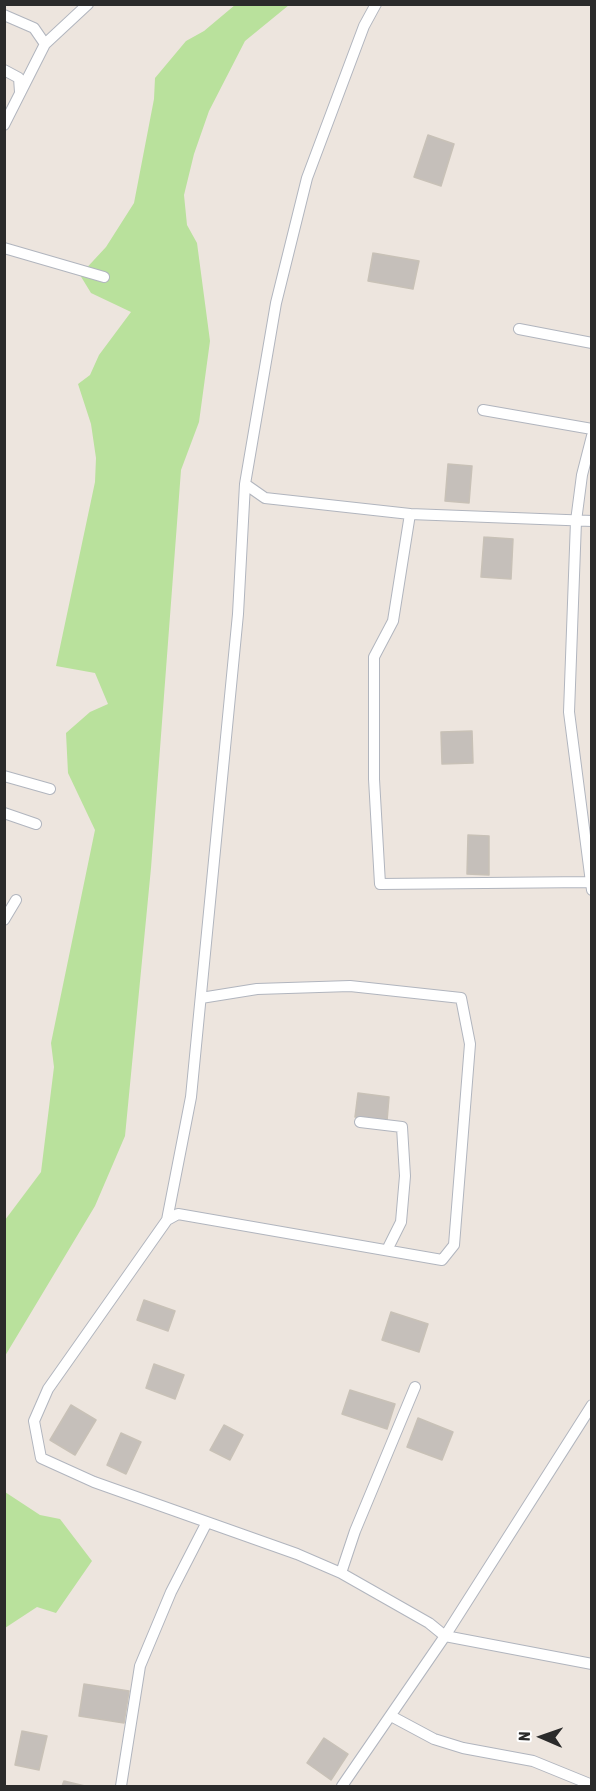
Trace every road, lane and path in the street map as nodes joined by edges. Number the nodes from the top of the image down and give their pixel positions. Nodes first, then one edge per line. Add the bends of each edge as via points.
1 (88, 4) edge
2 (376, 4) edge
3 (4, 15) edge
4 (45, 44) junction
5 (4, 70) edge
6 (20, 92) junction
7 (4, 125) edge
8 (4, 248) edge
9 (104, 277) dead end
10 (519, 328) dead end
11 (591, 343) edge
12 (483, 411) dead end
13 (591, 429) edge
14 (591, 436) edge
15 (245, 484) junction
16 (410, 514) junction
17 (576, 521) junction
18 (591, 521) edge
19 (4, 776) edge
20 (50, 789) dead end
21 (4, 813) edge
22 (36, 824) dead end
23 (591, 886) edge
24 (16, 900) dead end
25 (4, 920) edge
26 (201, 998) junction
27 (360, 1122) dead end
28 (167, 1220) junction
29 (387, 1250) junction
30 (416, 1387) dead end
31 (591, 1405) edge
32 (207, 1522) junction
33 (341, 1573) junction
34 (445, 1636) junction
35 (591, 1664) edge
36 (391, 1716) junction
37 (591, 1785) edge
38 (121, 1786) edge
39 (342, 1786) edge

1 - 4 street
2 - 15 street via 364,26 307,178 276,303
3 - 4 street via 34,28
4 - 6 street
5 - 6 street via 19,78
6 - 7 street
8 - 9 street
10 - 11 street
12 - 13 street
14 - 17 street
15 - 16 street via 265,498
15 - 26 street via 238,614
16 - 17 street
16 - 23 street via 393,621 374,657 374,779 380,884
17 - 18 street
17 - 23 street via 569,712
19 - 20 street
21 - 22 street
24 - 25 street
26 - 28 street via 191,1097
26 - 29 street via 257,989 350,986 461,998 470,1044 454,1245 442,1260
27 - 29 street via 402,1127 405,1176 401,1222
28 - 29 street via 178,1214
28 - 32 street via 48,1389 34,1421 40,1458 94,1482
30 - 33 street
31 - 34 street
32 - 33 street
32 - 38 street via 171,1592 140,1666
33 - 34 street
34 - 35 street
34 - 36 street
36 - 37 street via 434,1739 533,1761
36 - 39 street

